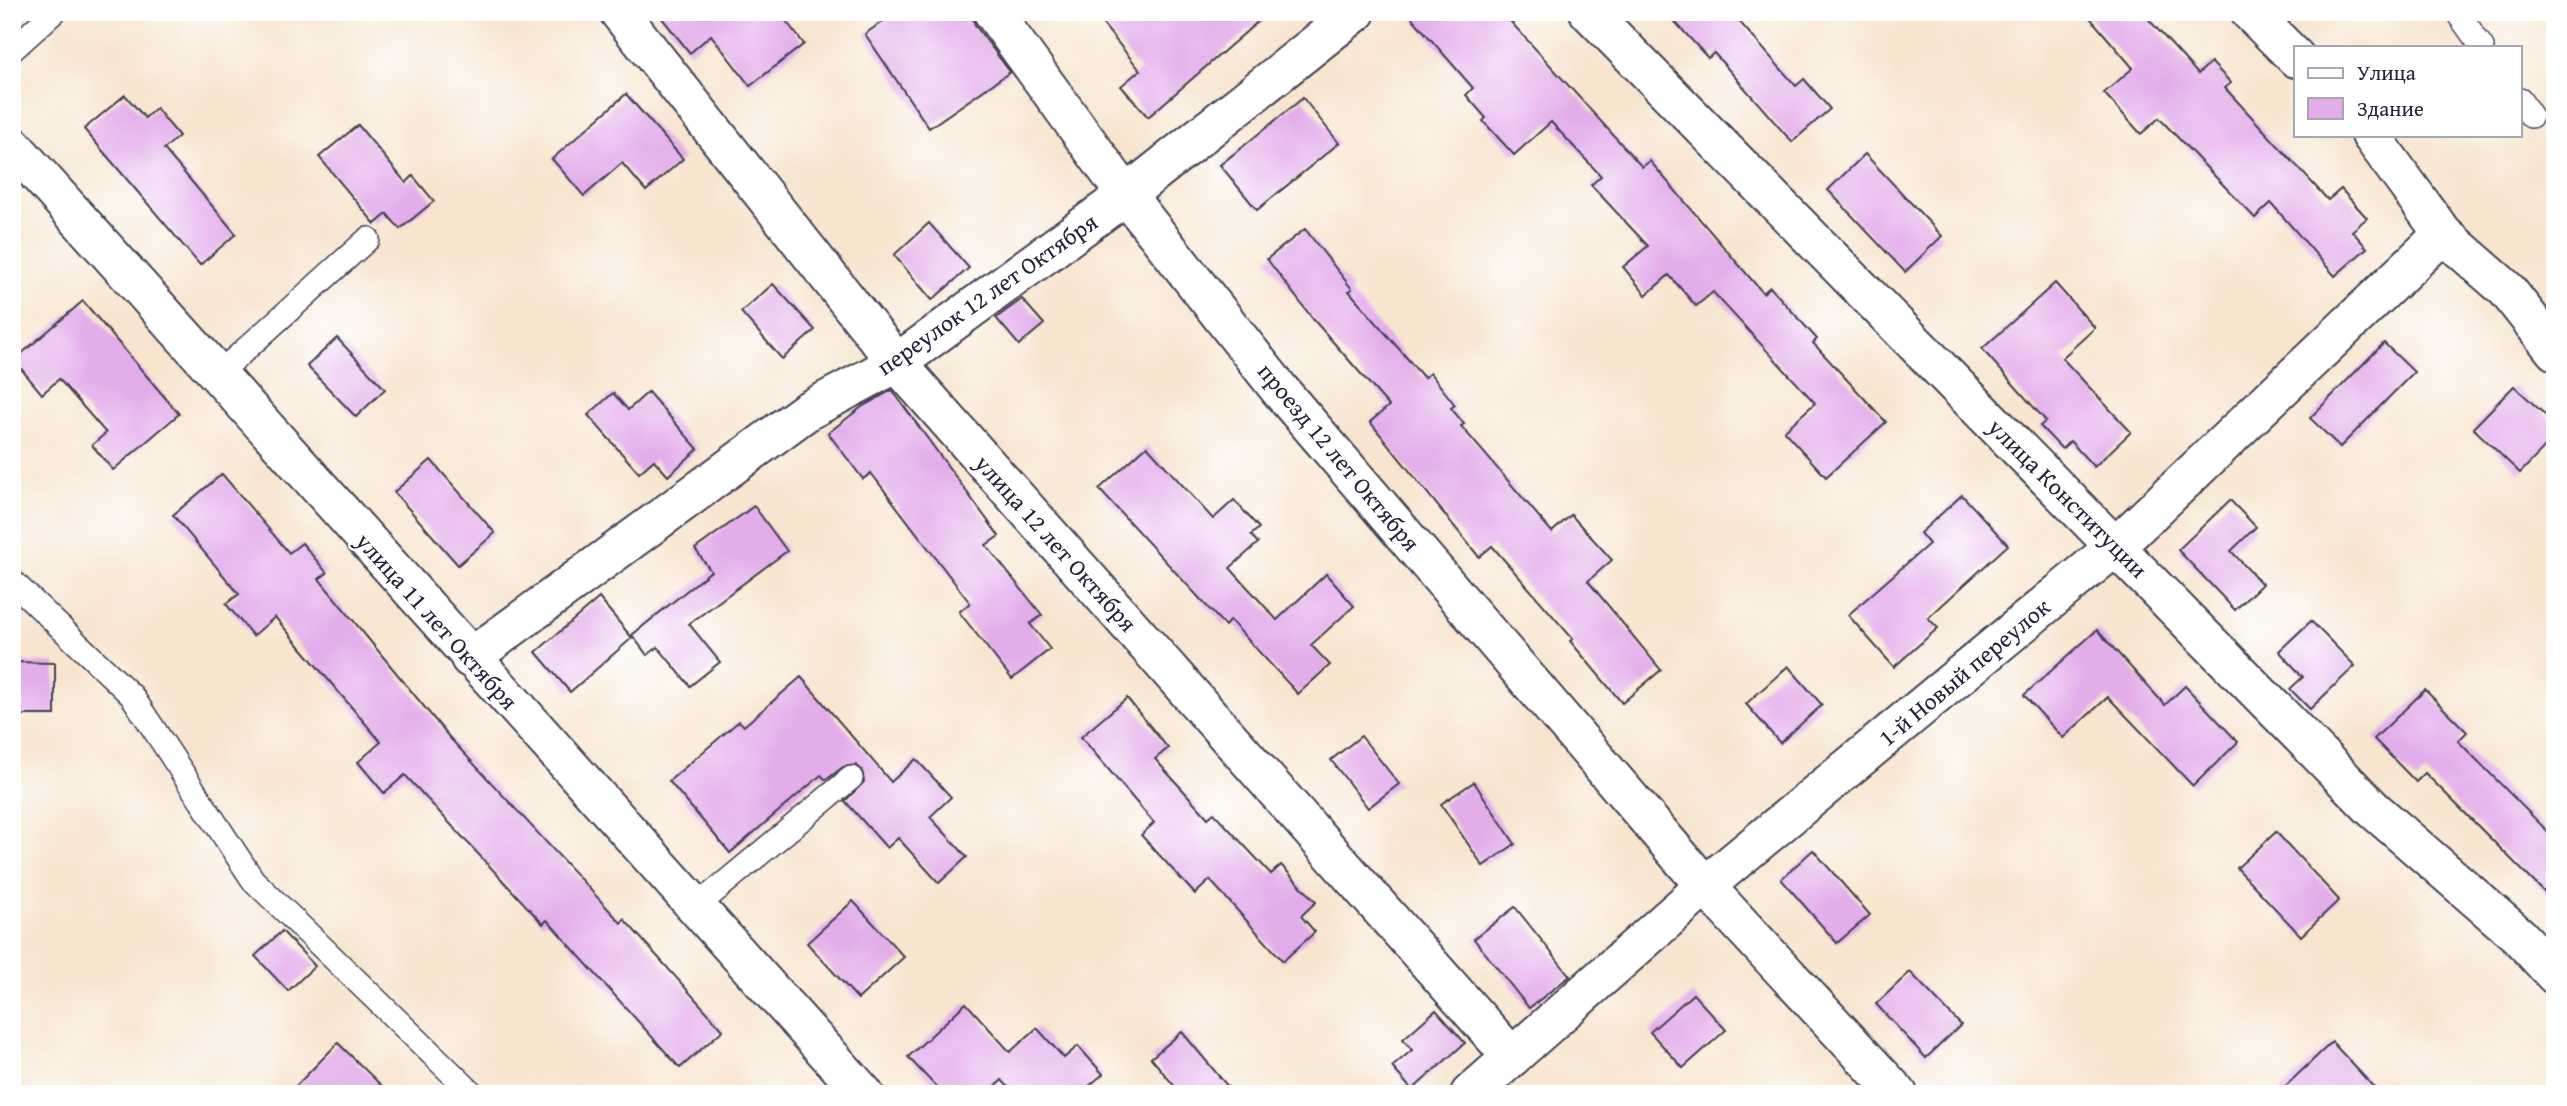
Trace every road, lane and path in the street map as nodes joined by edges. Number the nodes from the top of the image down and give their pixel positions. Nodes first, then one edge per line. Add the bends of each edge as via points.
1 (54, 12) edge
2 (619, 12) edge
3 (993, 12) edge
4 (1356, 12) edge
5 (1589, 12) edge
6 (2250, 12) edge
7 (2456, 12) edge
8 (2481, 46) edge
9 (12, 50) edge
10 (2294, 56) edge
11 (2372, 136) edge
12 (12, 145) edge
13 (1126, 195) junction
14 (2443, 234) junction
15 (368, 239) dead end
16 (2555, 351) edge
17 (897, 363) junction
18 (217, 375) junction
19 (2115, 547) junction
20 (12, 581) edge
21 (470, 658) junction
22 (851, 778) dead end
23 (1705, 886) junction
24 (697, 906) junction
25 (2555, 975) edge
26 (1512, 1057) junction
27 (473, 1094) edge
28 (864, 1094) edge
29 (1471, 1094) edge
30 (1898, 1094) edge

1 - 9 lane
2 - 17 street, улица 12 лет Октября
3 - 13 street, проезд 12 лет Октября
4 - 13 street, переулок 12 лет Октября
5 - 19 street, улица Конституции
6 - 10 street
7 - 8 lane
11 - 14 street
12 - 18 street, улица 11 лет Октября
13 - 17 street, переулок 12 лет Октября
13 - 23 street, проезд 12 лет Октября via 1279,388
14 - 16 street via 2507,290
14 - 19 street, 1-й Новый переулок
15 - 18 lane
17 - 21 street, переулок 12 лет Октября via 807,411
17 - 26 street, улица 12 лет Октября
18 - 21 street, улица 11 лет Октября
19 - 23 street, 1-й Новый переулок
19 - 25 street, улица Конституции via 2373,809 2519,936
20 - 27 lane via 132,696 253,880
21 - 24 street, улица 11 лет Октября
22 - 24 lane
23 - 26 street, 1-й Новый переулок
23 - 30 street
24 - 28 street, улица 11 лет Октября
26 - 29 street, 1-й Новый переулок

